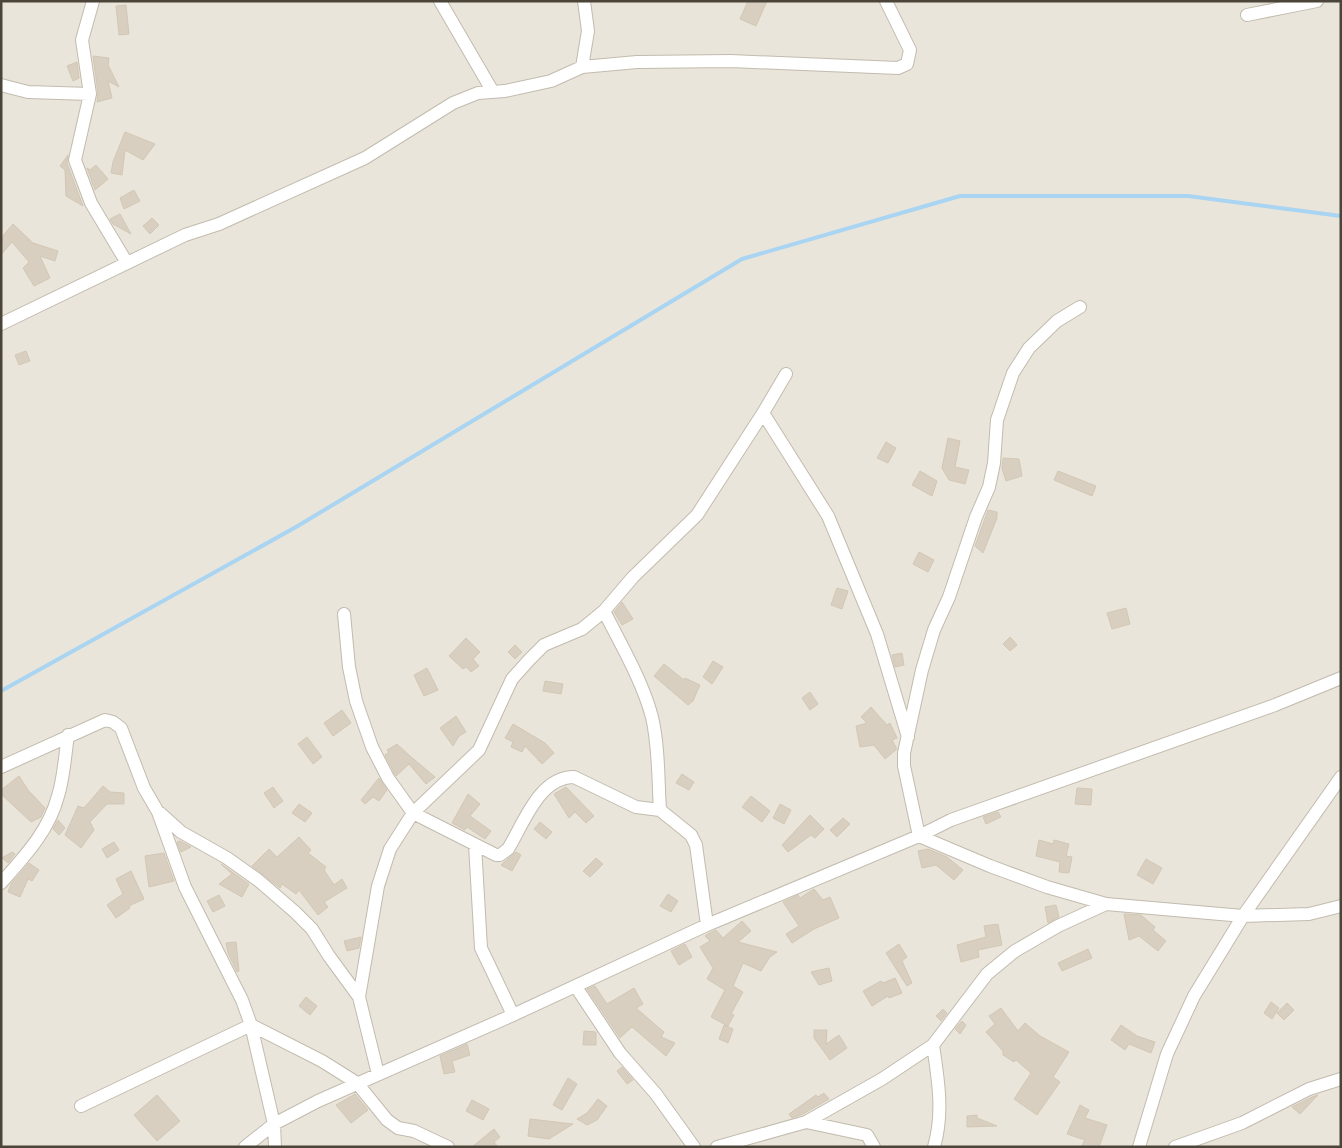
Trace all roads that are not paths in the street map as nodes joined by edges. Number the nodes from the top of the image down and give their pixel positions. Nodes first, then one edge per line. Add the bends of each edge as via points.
1 (92, 1) edge
2 (440, 1) edge
3 (584, 1) edge
4 (886, 1) edge
5 (1317, 1) edge
6 (1247, 15) dead end
7 (582, 67) junction
8 (1, 85) edge
9 (493, 92) junction
10 (90, 94) junction
11 (127, 264) junction
12 (1080, 307) dead end
13 (1, 324) edge
14 (786, 374) dead end
15 (763, 413) junction
16 (604, 611) junction
17 (344, 614) dead end
18 (1341, 678) edge
19 (68, 735) junction
20 (908, 737) junction
21 (1, 767) edge
22 (1341, 777) edge
23 (660, 810) junction
24 (158, 812) junction
25 (413, 813) junction
26 (919, 836) junction
27 (475, 844) junction
28 (1, 883) edge
29 (1106, 904) junction
30 (1341, 906) edge
31 (1243, 916) junction
32 (707, 925) junction
33 (576, 987) junction
34 (359, 997) junction
35 (513, 1015) junction
36 (251, 1025) junction
37 (933, 1045) junction
38 (378, 1074) junction
39 (1341, 1079) edge
40 (357, 1083) junction
41 (81, 1106) dead end
42 (806, 1122) junction
43 (274, 1124) junction
44 (1140, 1146) edge
45 (245, 1147) edge
46 (274, 1147) edge
47 (448, 1147) edge
48 (694, 1147) edge
49 (717, 1147) edge
50 (874, 1147) edge
51 (934, 1147) edge
52 (1175, 1147) edge

1 - 10 street via 82,40
2 - 9 street
3 - 7 street via 588,31
4 - 7 street via 910,50 907,64 898,68 731,61 637,62
5 - 6 street
7 - 9 street via 551,81
8 - 10 street via 28,92
9 - 11 street via 478,93 453,103 365,158 219,224 185,235
10 - 11 street via 75,160 91,203
11 - 13 street
12 - 20 street via 1057,321 1029,348 1013,374 997,420 989,487 934,630
14 - 15 street
15 - 16 street via 697,515 633,577
15 - 20 street via 828,516 877,634
16 - 23 street via 652,716
16 - 25 street via 582,629 544,645 528,660 512,679 479,750
17 - 25 street via 350,676 356,701 372,747 388,778
18 - 26 street via 1275,705 960,817
19 - 21 street
19 - 24 street via 105,720 121,728 144,788
19 - 28 street via 58,797 46,827
20 - 26 street via 904,766
22 - 31 street
23 - 27 street via 636,807 567,777 541,792 508,848 500,855
23 - 32 street via 691,835 696,845
24 - 34 street via 182,832 258,880 295,912 312,929
24 - 36 street via 186,887 242,1000
25 - 27 street
25 - 34 street via 390,849 378,886
26 - 29 street via 1047,887
26 - 32 street
27 - 35 street via 481,948
29 - 31 street
29 - 37 street via 1015,951 987,974
30 - 31 street via 1309,914
31 - 44 street via 1194,996 1167,1054
32 - 33 street
33 - 35 street
33 - 48 street via 620,1053 656,1094
34 - 38 street
35 - 38 street
36 - 40 street
36 - 41 street
36 - 43 street
37 - 42 street via 882,1079
37 - 51 street via 940,1090 940,1115
38 - 40 street
39 - 52 street via 1309,1089 1242,1123
40 - 43 street
40 - 47 street via 387,1120 398,1128 414,1131
42 - 49 street
42 - 50 street via 867,1135
43 - 45 street
43 - 46 street

